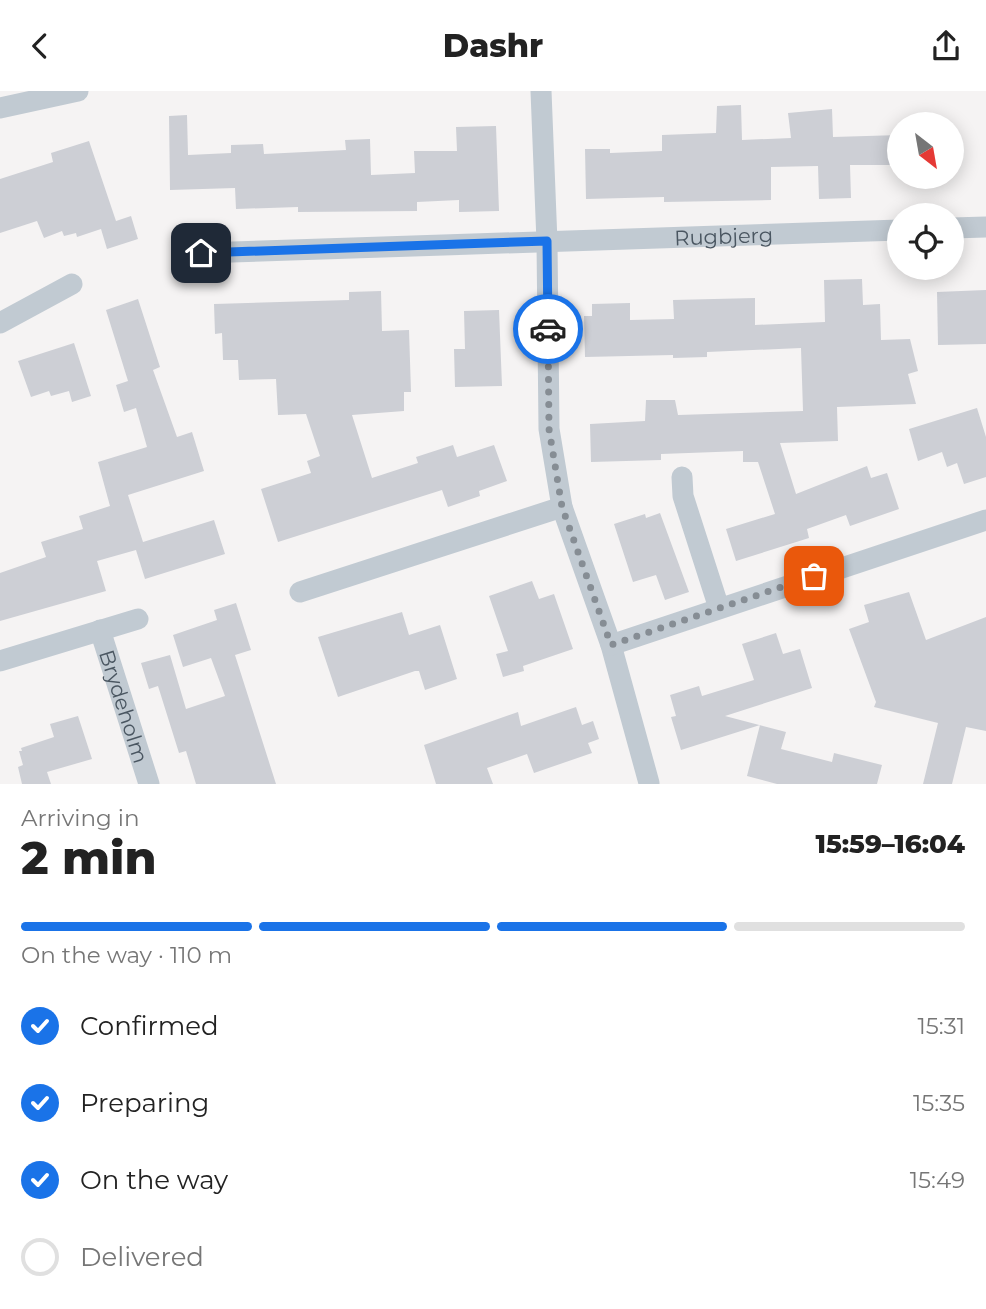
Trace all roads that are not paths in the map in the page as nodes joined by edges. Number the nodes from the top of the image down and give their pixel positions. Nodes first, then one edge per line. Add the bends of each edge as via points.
1 (78, 91) edge
2 (541, 91) edge
3 (0, 108) edge
4 (986, 227) edge
5 (964, 228) edge
6 (887, 230) edge
7 (547, 241) junction
8 (201, 253) dead end
9 (72, 284) dead end
10 (0, 323) edge
11 (682, 477) dead end
12 (562, 507) junction
13 (986, 520) edge
14 (300, 591) dead end
15 (719, 608) junction
16 (138, 619) dead end
17 (100, 630) junction
18 (611, 645) junction
19 (0, 661) edge
20 (149, 784) edge
21 (639, 784) edge
22 (651, 784) edge

1 - 3 street
2 - 7 street
4 - 5 street
6 - 7 street, Rugbjerg
7 - 8 street, Rugbjerg
7 - 12 street via 549,429
9 - 10 street
11 - 15 street via 683,496
12 - 14 street
12 - 18 street
13 - 15 street
15 - 18 street
16 - 17 street, Brydeholm
17 - 19 street, Brydeholm
17 - 20 street, Brydeholm
18 - 22 street
21 - 22 street

